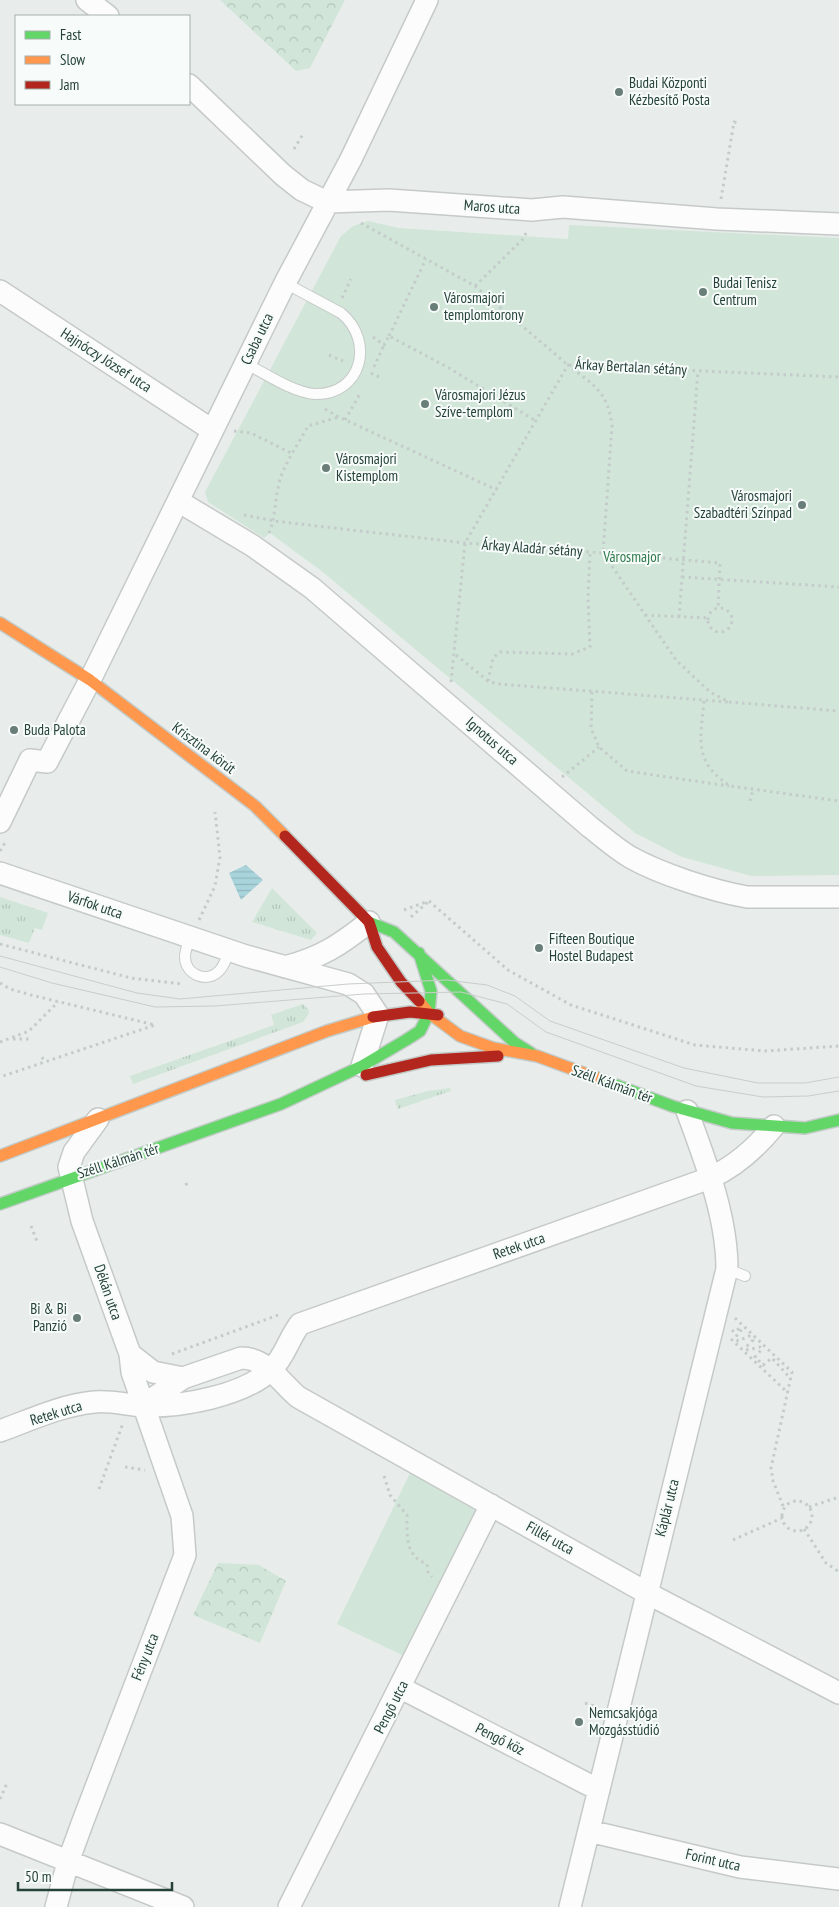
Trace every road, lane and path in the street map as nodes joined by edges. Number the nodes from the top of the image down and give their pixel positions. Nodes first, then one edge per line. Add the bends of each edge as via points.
1 (87, 0) edge
2 (427, 0) edge
3 (107, 15) edge
4 (190, 86) edge
5 (740, 123) dead end
6 (303, 134) dead end
7 (294, 149) dead end
8 (327, 202) junction
9 (532, 210) junction
10 (717, 219) junction
11 (358, 221) dead end
12 (839, 224) edge
13 (426, 259) junction
14 (351, 279) dead end
15 (284, 283) junction
16 (475, 286) junction
17 (0, 290) edge
18 (336, 310) junction
19 (370, 334) dead end
20 (389, 336) junction
21 (245, 363) junction
22 (568, 365) junction
23 (698, 371) junction
24 (371, 373) dead end
25 (839, 377) edge
26 (381, 378) dead end
27 (339, 417) dead end
28 (345, 420) dead end
29 (536, 421) junction
30 (212, 430) junction
31 (235, 431) dead end
32 (293, 454) junction
33 (497, 490) junction
34 (178, 501) junction
35 (465, 543) junction
36 (590, 553) junction
37 (603, 554) junction
38 (684, 560) junction
39 (682, 577) junction
40 (719, 580) junction
41 (839, 588) edge
42 (718, 608) junction
43 (645, 615) junction
44 (679, 617) junction
45 (709, 618) junction
46 (0, 623) edge
47 (455, 654) junction
48 (90, 680) junction
49 (488, 681) junction
50 (592, 692) junction
51 (704, 701) junction
52 (730, 702) junction
53 (449, 705) junction
54 (839, 711) edge
55 (598, 747) junction
56 (730, 786) junction
57 (547, 789) junction
58 (753, 789) junction
59 (750, 801) dead end
60 (839, 801) edge
61 (215, 812) dead end
62 (0, 822) edge
63 (0, 873) edge
64 (839, 898) edge
65 (429, 901) dead end
66 (369, 922) junction
67 (190, 938) junction
68 (0, 944) edge
69 (230, 950) junction
70 (419, 953) junction
71 (285, 967) junction
72 (391, 968) junction
73 (0, 983) edge
74 (190, 985) dead end
75 (392, 993) dead end
76 (59, 1002) junction
77 (429, 1013) junction
78 (462, 1022) dead end
79 (392, 1024) junction
80 (488, 1032) dead end
81 (30, 1038) dead end
82 (10, 1039) junction
83 (0, 1042) edge
84 (515, 1043) junction
85 (839, 1046) edge
86 (537, 1056) junction
87 (42, 1057) dead end
88 (45, 1062) junction
89 (362, 1066) junction
90 (392, 1066) junction
91 (0, 1077) edge
92 (281, 1104) junction
93 (686, 1111) junction
94 (98, 1119) junction
95 (839, 1120) edge
96 (774, 1126) junction
97 (0, 1156) edge
98 (710, 1178) junction
99 (72, 1179) junction
100 (186, 1184) dead end
101 (188, 1189) dead end
102 (0, 1204) edge
103 (31, 1226) dead end
104 (38, 1244) dead end
105 (735, 1317) dead end
106 (732, 1330) dead end
107 (730, 1337) dead end
108 (130, 1354) junction
109 (272, 1369) junction
110 (184, 1378) junction
111 (792, 1379) junction
112 (789, 1393) junction
113 (142, 1406) junction
114 (124, 1420) dead end
115 (0, 1431) edge
116 (124, 1467) dead end
117 (384, 1476) dead end
118 (148, 1477) dead end
119 (99, 1489) dead end
120 (839, 1497) edge
121 (491, 1505) junction
122 (809, 1507) junction
123 (784, 1508) junction
124 (782, 1518) junction
125 (804, 1529) junction
126 (733, 1540) dead end
127 (839, 1572) edge
128 (451, 1586) junction
129 (647, 1593) junction
130 (401, 1688) junction
131 (839, 1693) edge
132 (8, 1781) dead end
133 (599, 1790) junction
134 (0, 1799) edge
135 (589, 1831) junction
136 (0, 1834) edge
137 (68, 1862) junction
138 (839, 1879) edge
139 (56, 1907) edge
140 (183, 1907) edge
141 (289, 1907) edge
142 (570, 1907) edge

1 - 3 street
2 - 8 street, Csaba utca
4 - 8 street, Maros utca via 283,175 302,190
5 - 10 path via 734,122
6 - 7 path
8 - 9 street, Maros utca via 389,200
8 - 15 street, Csaba utca
9 - 10 street, Maros utca via 563,207
9 - 16 path via 524,238
10 - 12 street, Maros utca
11 - 13 path, Árkay Bertalan sétány
13 - 16 path, Árkay Bertalan sétány
13 - 20 path
14 - 18 path
15 - 18 lane
15 - 21 street, Csaba utca
16 - 22 path, Árkay Bertalan sétány
17 - 30 street, Hajnóczy József utca
18 - 21 lane via 354,326 361,344 359,364 342,386 324,394 305,393
19 - 20 path via 384,345
20 - 29 path
21 - 30 street, Csaba utca
22 - 23 path, Árkay Bertalan sétány
22 - 29 path
22 - 37 path via 601,391 610,412 612,426
23 - 25 path, Árkay Bertalan sétány
23 - 38 path
24 - 26 path
27 - 32 path via 308,426
28 - 33 path
29 - 33 path
30 - 34 street, Csaba utca
31 - 32 path via 251,433
32 - 35 path, Árkay Aladár sétány via 281,477 274,521
33 - 35 path
34 - 48 street, Csaba utca
34 - 53 street, Ignotus utca via 254,546 308,585
35 - 36 path, Árkay Aladár sétány
35 - 47 path
36 - 37 path, Árkay Aladár sétány
36 - 49 path via 590,646 572,654 500,652 493,658
37 - 38 path
37 - 43 path, Árkay Aladár sétány
38 - 39 path
38 - 40 path via 720,563
39 - 40 path
39 - 44 path
40 - 41 path
40 - 42 path
42 - 45 path
42 - 45 path via 730,613 730,626 718,631 711,626
43 - 44 path
43 - 52 path, Árkay Aladár sétány via 676,660 710,692
44 - 45 path
46 - 48 main road, Krisztina körút
47 - 49 path
47 - 53 path
48 - 62 street, Csaba utca via 47,762 30,760
48 - 66 main road, Krisztina körút via 255,806
49 - 50 path
50 - 51 path
50 - 55 path via 591,728
51 - 52 path
51 - 56 path via 702,753 707,767
52 - 54 path, Árkay Aladár sétány
53 - 57 street, Ignotus utca
55 - 56 path via 627,771
55 - 57 path
56 - 58 path
57 - 64 street, Ignotus utca via 618,849 675,875 747,897
58 - 59 path
58 - 60 path
61 - 67 path via 220,857 215,886
63 - 67 street, Várfok utca
65 - 85 path via 508,970 571,1005 695,1045 765,1051
66 - 70 main road, Krisztina körút via 394,932
66 - 71 street via 325,954
66 - 72 main road, Krisztina körút via 377,947
67 - 69 street, Várfok utca
67 - 69 lane via 186,965 197,976 205,978 218,972
68 - 74 path via 132,978
69 - 71 street, Várfok utca
70 - 77 main road, Széll Kálmán tér via 431,991
70 - 84 main road, Széll Kálmán tér
71 - 79 street, Várfok utca via 348,984 364,994
72 - 75 main road
72 - 77 main road, Széll Kálmán tér
73 - 76 path via 10,989
76 - 82 path via 29,1030
76 - 88 path via 155,1025
77 - 78 main road, Széll Kálmán tér
77 - 79 main road, Széll Kálmán tér via 402,1011
77 - 79 main road, Széll Kálmán tér via 420,1031
77 - 86 main road, Széll Kálmán tér via 460,1036 493,1048
79 - 89 street, Széll Kálmán tér
79 - 89 main road, Széll Kálmán tér
79 - 90 lane, Széll Kálmán tér via 407,1051
79 - 94 main road, Széll Kálmán tér via 327,1031
80 - 84 main road, Széll Kálmán tér
81 - 82 path
82 - 83 path
84 - 86 main road, Széll Kálmán tér
86 - 90 main road via 455,1056
86 - 93 main road, Széll Kálmán tér
87 - 88 path
88 - 91 path
89 - 92 main road, Széll Kálmán tér
90 - 92 main road
92 - 99 main road, Széll Kálmán tér
93 - 96 main road, Széll Kálmán tér via 732,1123
93 - 98 street, Káplár utca
94 - 97 main road
94 - 99 street, Széll Kálmán tér via 74,1152 70,1167
95 - 96 main road, Széll Kálmán tér via 805,1128
96 - 98 street, Retek utca via 757,1146 728,1170
98 - 109 street, Retek utca via 300,1324
98 - 129 street, Káplár utca via 736,1272
99 - 102 main road
99 - 108 street, Dékán utca via 82,1221
100 - 101 path
103 - 104 path
105 - 111 path via 792,1372
106 - 111 path via 742,1329 735,1338 738,1341 749,1336 753,1340 745,1348 748,1350 762,1349 755,1357 763,1365 772,1358
107 - 112 path
108 - 110 street via 153,1372
108 - 113 street, Dékán utca
109 - 110 street via 251,1358 242,1358
109 - 113 street, Retek utca via 244,1386 200,1401 175,1406
109 - 121 street, Fillér utca via 298,1397
110 - 113 street
111 - 112 path
112 - 123 path via 771,1468
113 - 115 street, Retek utca via 95,1402 71,1406
113 - 137 street, Fény utca via 182,1516 185,1555
114 - 119 path
116 - 118 path via 146,1470
117 - 128 path via 390,1495 407,1515 406,1538 414,1558 427,1564 432,1577
120 - 122 path
121 - 128 street, Pengő utca
121 - 129 street, Fillér utca
122 - 123 path via 796,1501
122 - 125 path via 811,1521
123 - 124 path
124 - 125 path via 788,1528
124 - 126 path
125 - 127 path via 826,1563
128 - 130 street, Pengő utca
129 - 131 street, Fillér utca
129 - 133 street, Káplár utca
130 - 133 street, Pengő köz
130 - 141 street, Pengő utca
132 - 134 path
133 - 135 street, Káplár utca
135 - 138 street, Forint utca via 740,1867
135 - 142 street, Káplár utca
136 - 137 street
137 - 139 street, Fény utca
137 - 140 street

